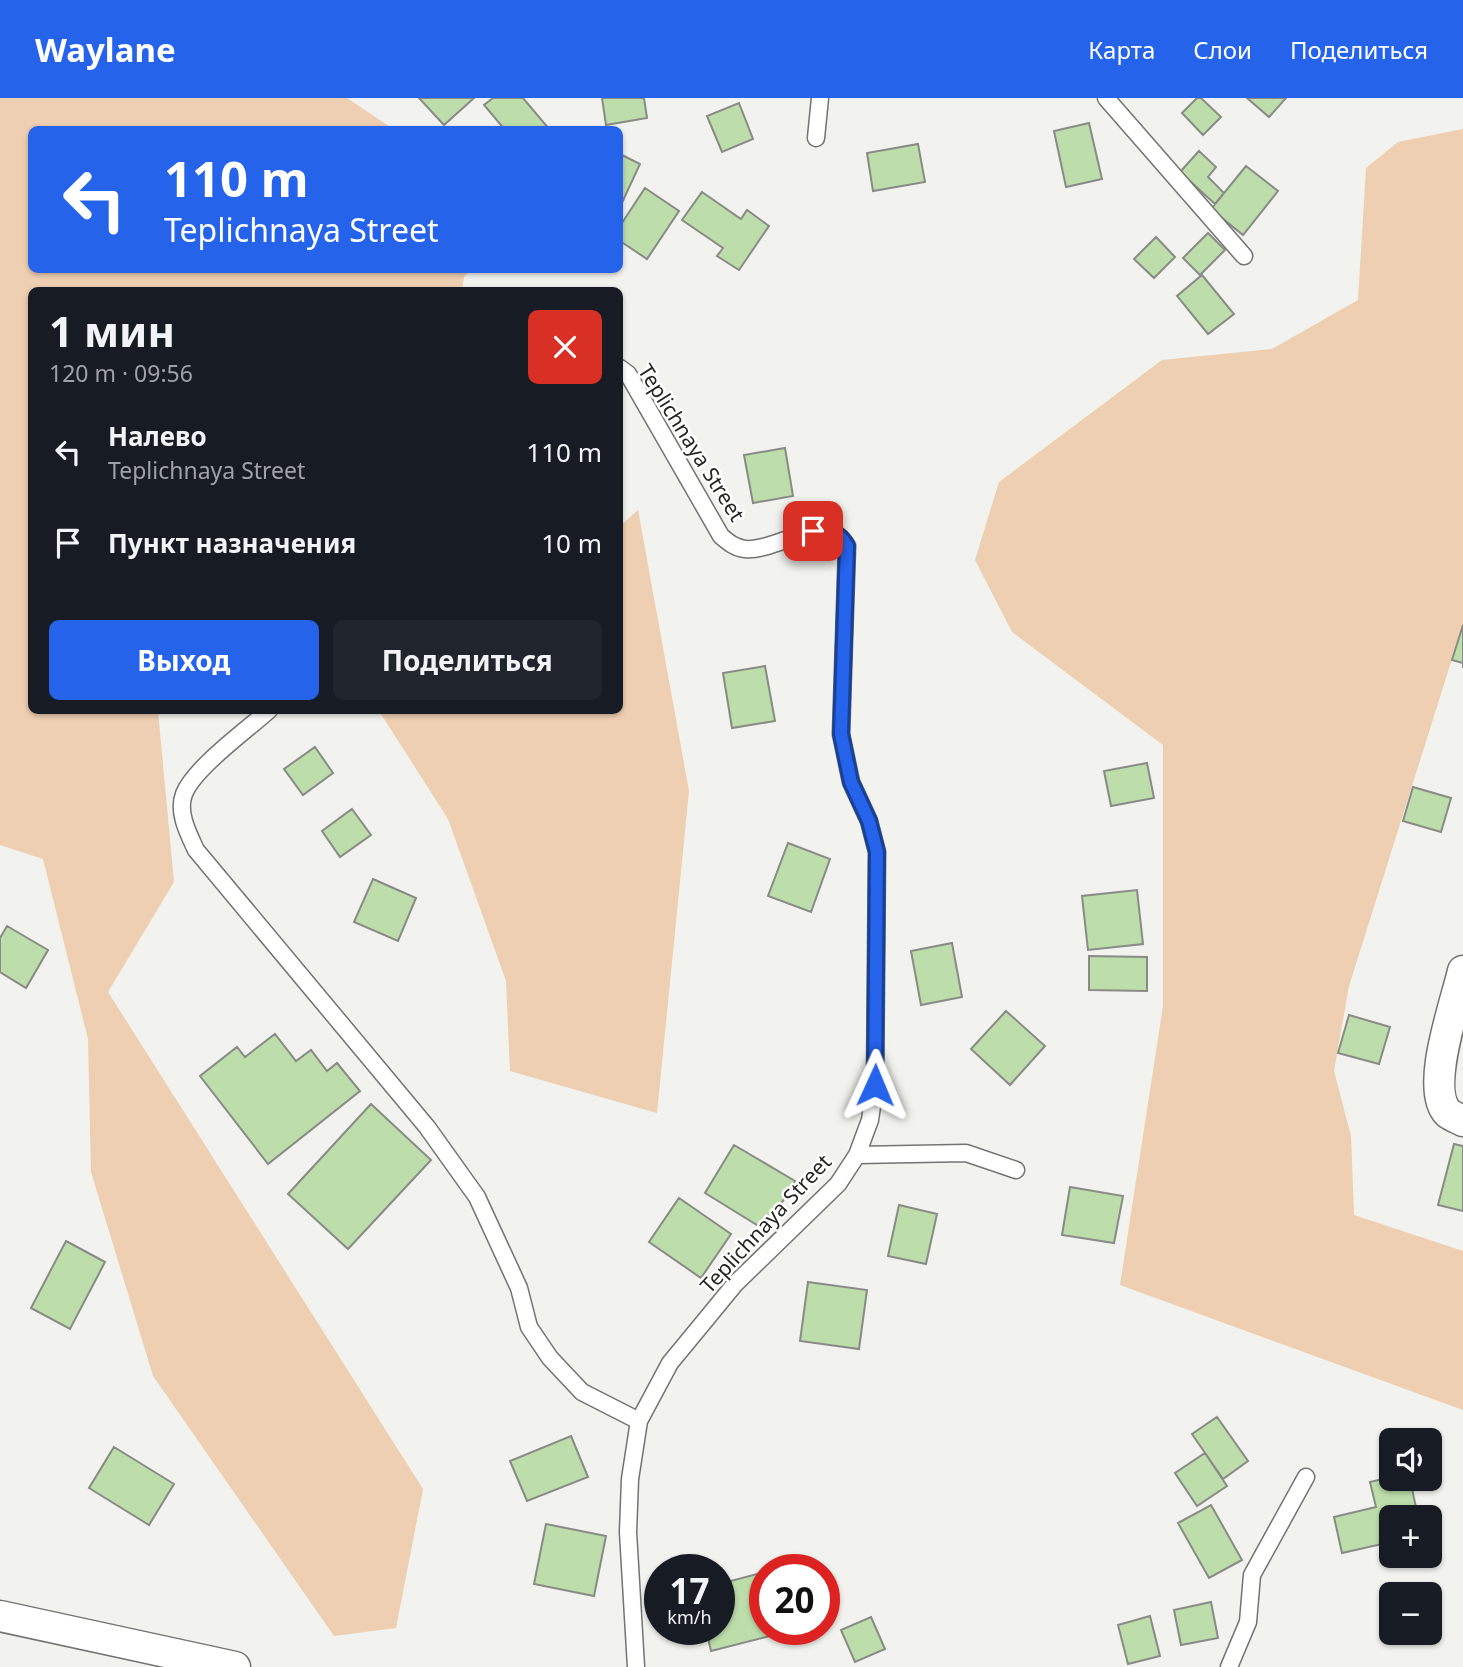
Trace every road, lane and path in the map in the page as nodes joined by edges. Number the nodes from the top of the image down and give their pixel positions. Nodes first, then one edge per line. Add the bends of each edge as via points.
1 (820, 98) edge
2 (1105, 98) edge
3 (816, 138) dead end
4 (1244, 256) dead end
5 (623, 370) edge
6 (265, 714) edge
7 (1463, 971) edge
8 (1463, 1121) edge
9 (858, 1155) junction
10 (1016, 1170) dead end
11 (639, 1421) junction
12 (1306, 1477) dead end
13 (0, 1616) edge
14 (218, 1665) edge
15 (636, 1667) edge
16 (1229, 1667) edge

1 - 3 lane
2 - 4 lane
5 - 9 lane, Teplichnaya Street via 721,536 732,545 761,548 813,531 832,531 847,546 841,734 851,782 877,852 875,1085
6 - 11 lane via 198,774 184,795 184,823 196,850 427,1127 477,1197 519,1287 529,1327 550,1358 582,1392
7 - 8 street via 1439,1069 1440,1097 1448,1113
9 - 10 lane via 966,1153
9 - 11 lane, Teplichnaya Street via 838,1184 735,1284 670,1363
11 - 15 lane, Teplichnaya Street via 628,1532
12 - 16 lane via 1252,1575 1248,1622
13 - 14 street

